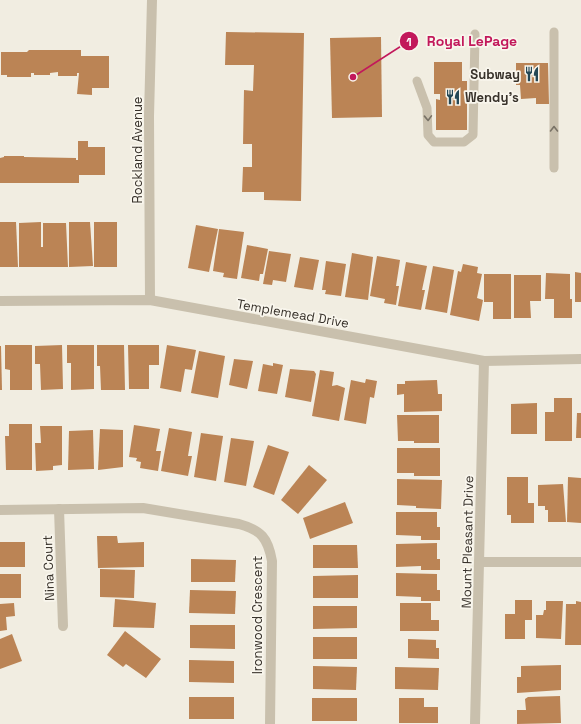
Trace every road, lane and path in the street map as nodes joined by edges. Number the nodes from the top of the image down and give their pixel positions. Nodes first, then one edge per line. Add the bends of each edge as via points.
1 (152, 0) edge
2 (554, 32) dead end
3 (475, 34) dead end
4 (417, 81) dead end
5 (554, 168) dead end
6 (150, 300) junction
7 (0, 302) edge
8 (581, 359) edge
9 (484, 360) junction
10 (58, 509) junction
11 (0, 510) edge
12 (480, 562) junction
13 (581, 562) edge
14 (63, 626) dead end
15 (270, 724) edge
16 (475, 724) edge

1 - 6 street, Rockland Avenue via 149,116
5 -> 2 lane
4 -> 3 lane via 427,108 428,135 434,142 464,142 473,135
6 - 7 street, Templemead Drive
6 - 9 street, Templemead Drive
8 - 9 street, Templemead Drive
9 - 12 street, Mount Pleasant Drive
10 - 11 street, Ironwood Crescent
10 - 14 street, Nina Court
10 - 15 street, Ironwood Crescent via 143,508 239,524 252,528 262,535 270,548 272,561
12 - 13 street
12 - 16 street, Mount Pleasant Drive

